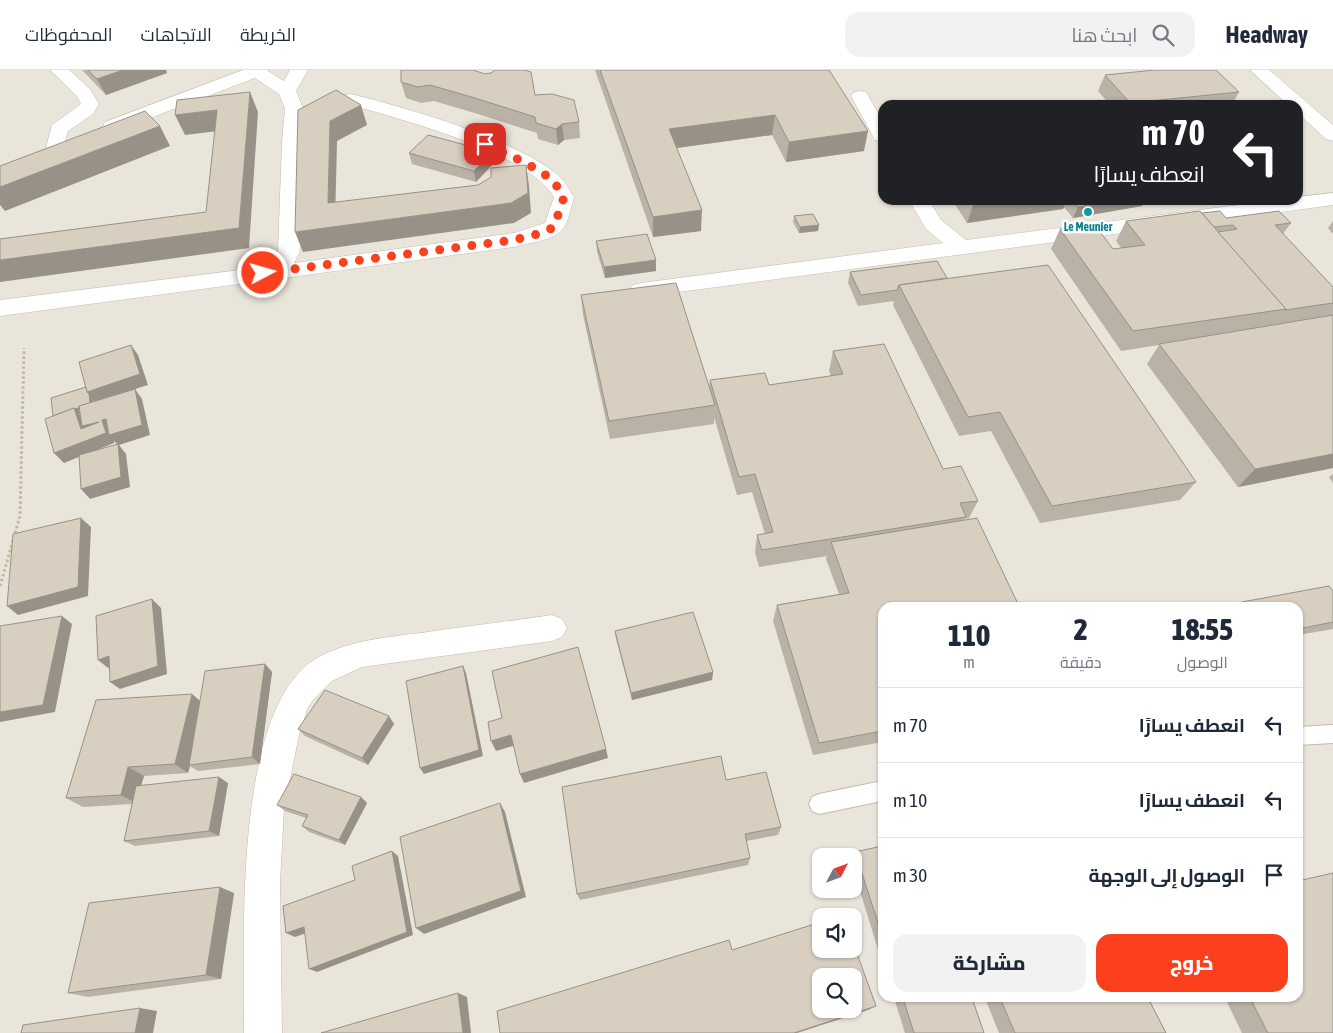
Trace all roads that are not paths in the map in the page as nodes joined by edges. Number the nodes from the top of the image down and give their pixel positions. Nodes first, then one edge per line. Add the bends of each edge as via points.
1 (59, 70) edge
2 (299, 70) edge
3 (1259, 70) edge
4 (257, 71) edge
5 (287, 91) junction
6 (860, 96) dead end
7 (351, 99) edge
8 (1293, 100) edge
9 (1303, 109) edge
10 (878, 129) edge
11 (99, 131) edge
12 (1333, 135) edge
13 (72, 140) edge
14 (1333, 200) edge
15 (1303, 204) edge
16 (922, 205) edge
17 (1294, 205) edge
18 (962, 248) junction
19 (279, 272) junction
20 (617, 293) edge
21 (0, 308) edge
22 (552, 628) dead end
23 (1333, 734) edge
24 (1303, 736) edge
25 (878, 792) edge
26 (819, 804) dead end
27 (263, 1033) edge

1 - 13 street via 84,93 90,104 87,110 59,129 47,150
2 - 5 street
3 - 8 street
4 - 5 street
4 - 11 street
5 - 19 street via 294,108 289,251
6 - 10 street
7 - 19 street via 485,144 552,179 564,197 554,227 514,240
9 - 12 street
14 - 15 street
16 - 18 street via 933,224
17 - 18 street
18 - 20 street
19 - 21 street
22 - 27 street via 362,654 339,661 318,673 301,690 290,712 268,800 264,848
23 - 24 lane
25 - 26 lane

